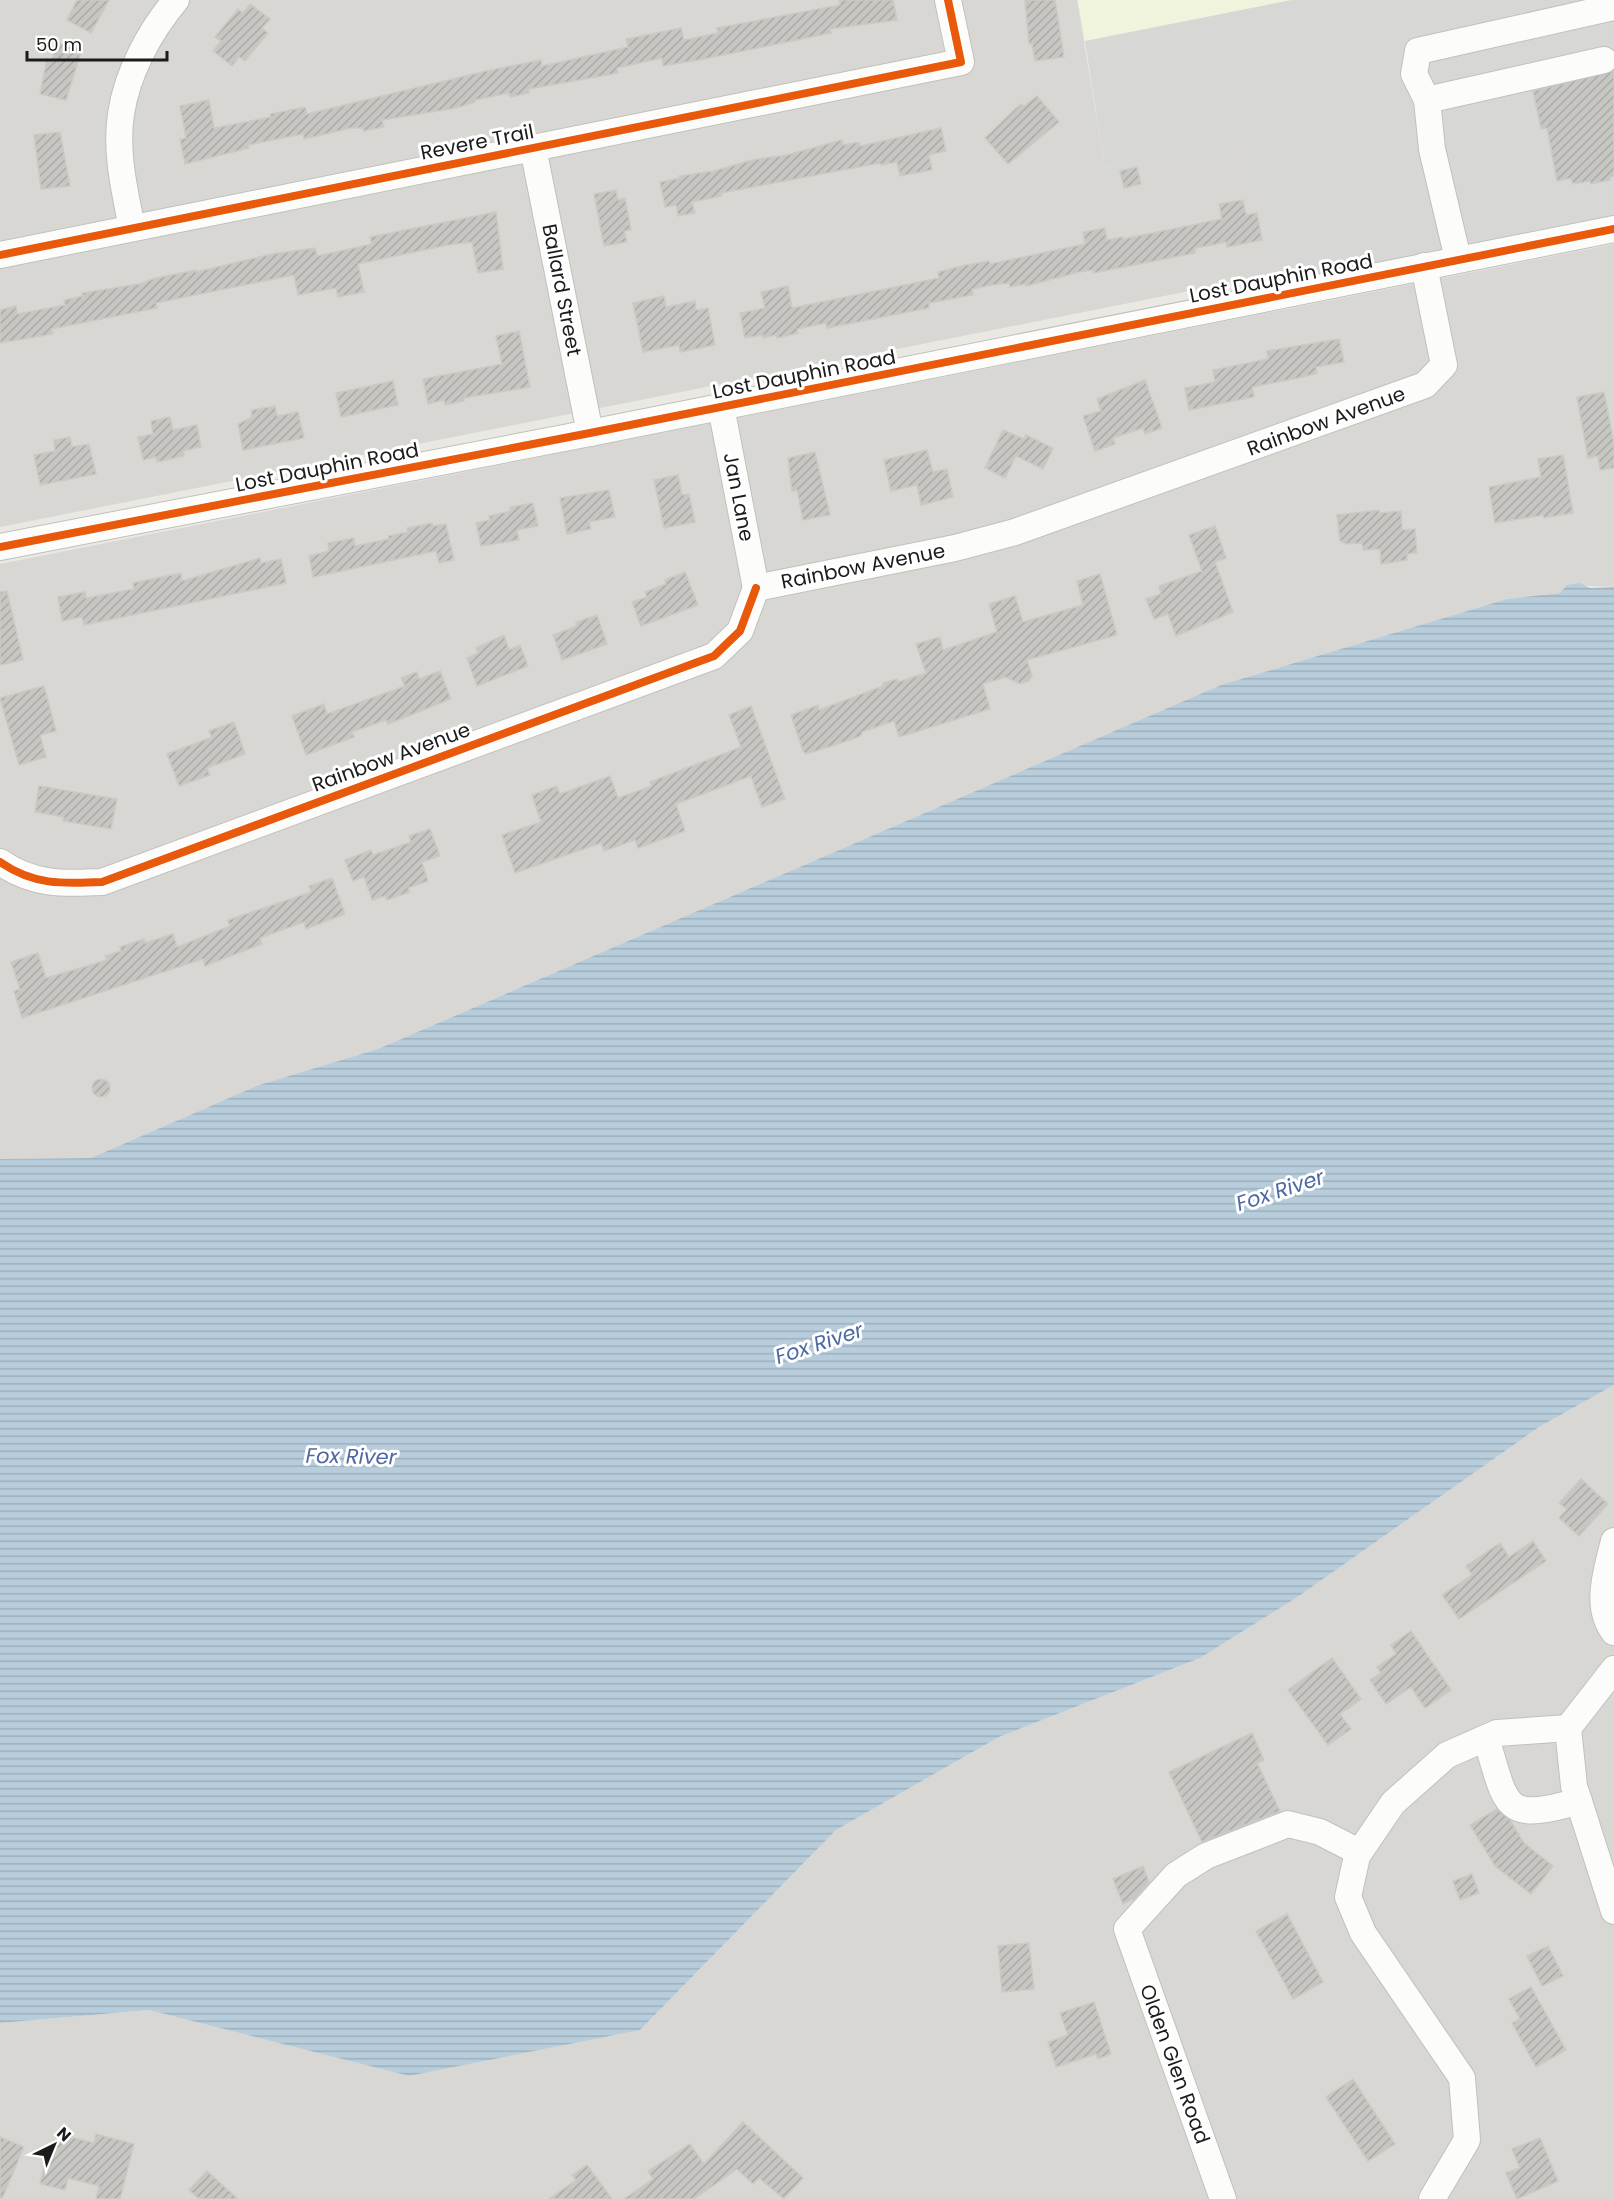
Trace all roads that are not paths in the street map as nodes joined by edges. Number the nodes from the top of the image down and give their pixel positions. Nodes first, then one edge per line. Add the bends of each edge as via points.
1 (176, 0) edge
2 (948, 0) edge
3 (1614, 7) edge
4 (1604, 60) dead end
5 (1427, 100) junction
6 (533, 148) junction
7 (132, 228) junction
8 (1614, 229) edge
9 (0, 255) edge
10 (1458, 259) junction
11 (1424, 266) junction
12 (721, 407) junction
13 (590, 433) junction
14 (0, 547) edge
15 (756, 588) junction
16 (0, 862) edge
17 (1614, 1541) edge
18 (1614, 1632) edge
19 (1614, 1669) edge
20 (1568, 1728) junction
21 (1486, 1738) junction
22 (1579, 1801) junction
23 (1359, 1852) junction
24 (1614, 1911) edge
25 (1223, 2199) edge
26 (1432, 2199) edge

1 - 7 street via 134,69 120,115 120,163
2 - 6 street, Revere Trail via 961,62
3 - 5 street via 1418,51 1414,74
4 - 5 street
5 - 10 street via 1432,149
6 - 7 street, Revere Trail
6 - 13 street, Ballard Street
7 - 9 street, Revere Trail
8 - 10 street, Lost Dauphin Road
10 - 11 street, Lost Dauphin Road
11 - 12 street, Lost Dauphin Road
11 - 15 street, Rainbow Avenue via 1444,365 1425,385 1015,532
12 - 13 street, Lost Dauphin Road
12 - 15 street, Jan Lane
13 - 14 street, Lost Dauphin Road
15 - 16 street, Rainbow Avenue via 740,631 714,656 102,882 57,884 17,874
17 - 18 street via 1603,1611
19 - 20 street
20 - 21 street via 1497,1733
20 - 22 street
21 - 22 street via 1503,1792 1516,1808 1544,1812
21 - 23 street via 1447,1755 1394,1803
22 - 24 street
23 - 25 street, Olden Glen Road via 1320,1832 1288,1824 1206,1856 1176,1875 1128,1929
23 - 26 street via 1348,1896 1363,1933 1461,2078 1467,2140

